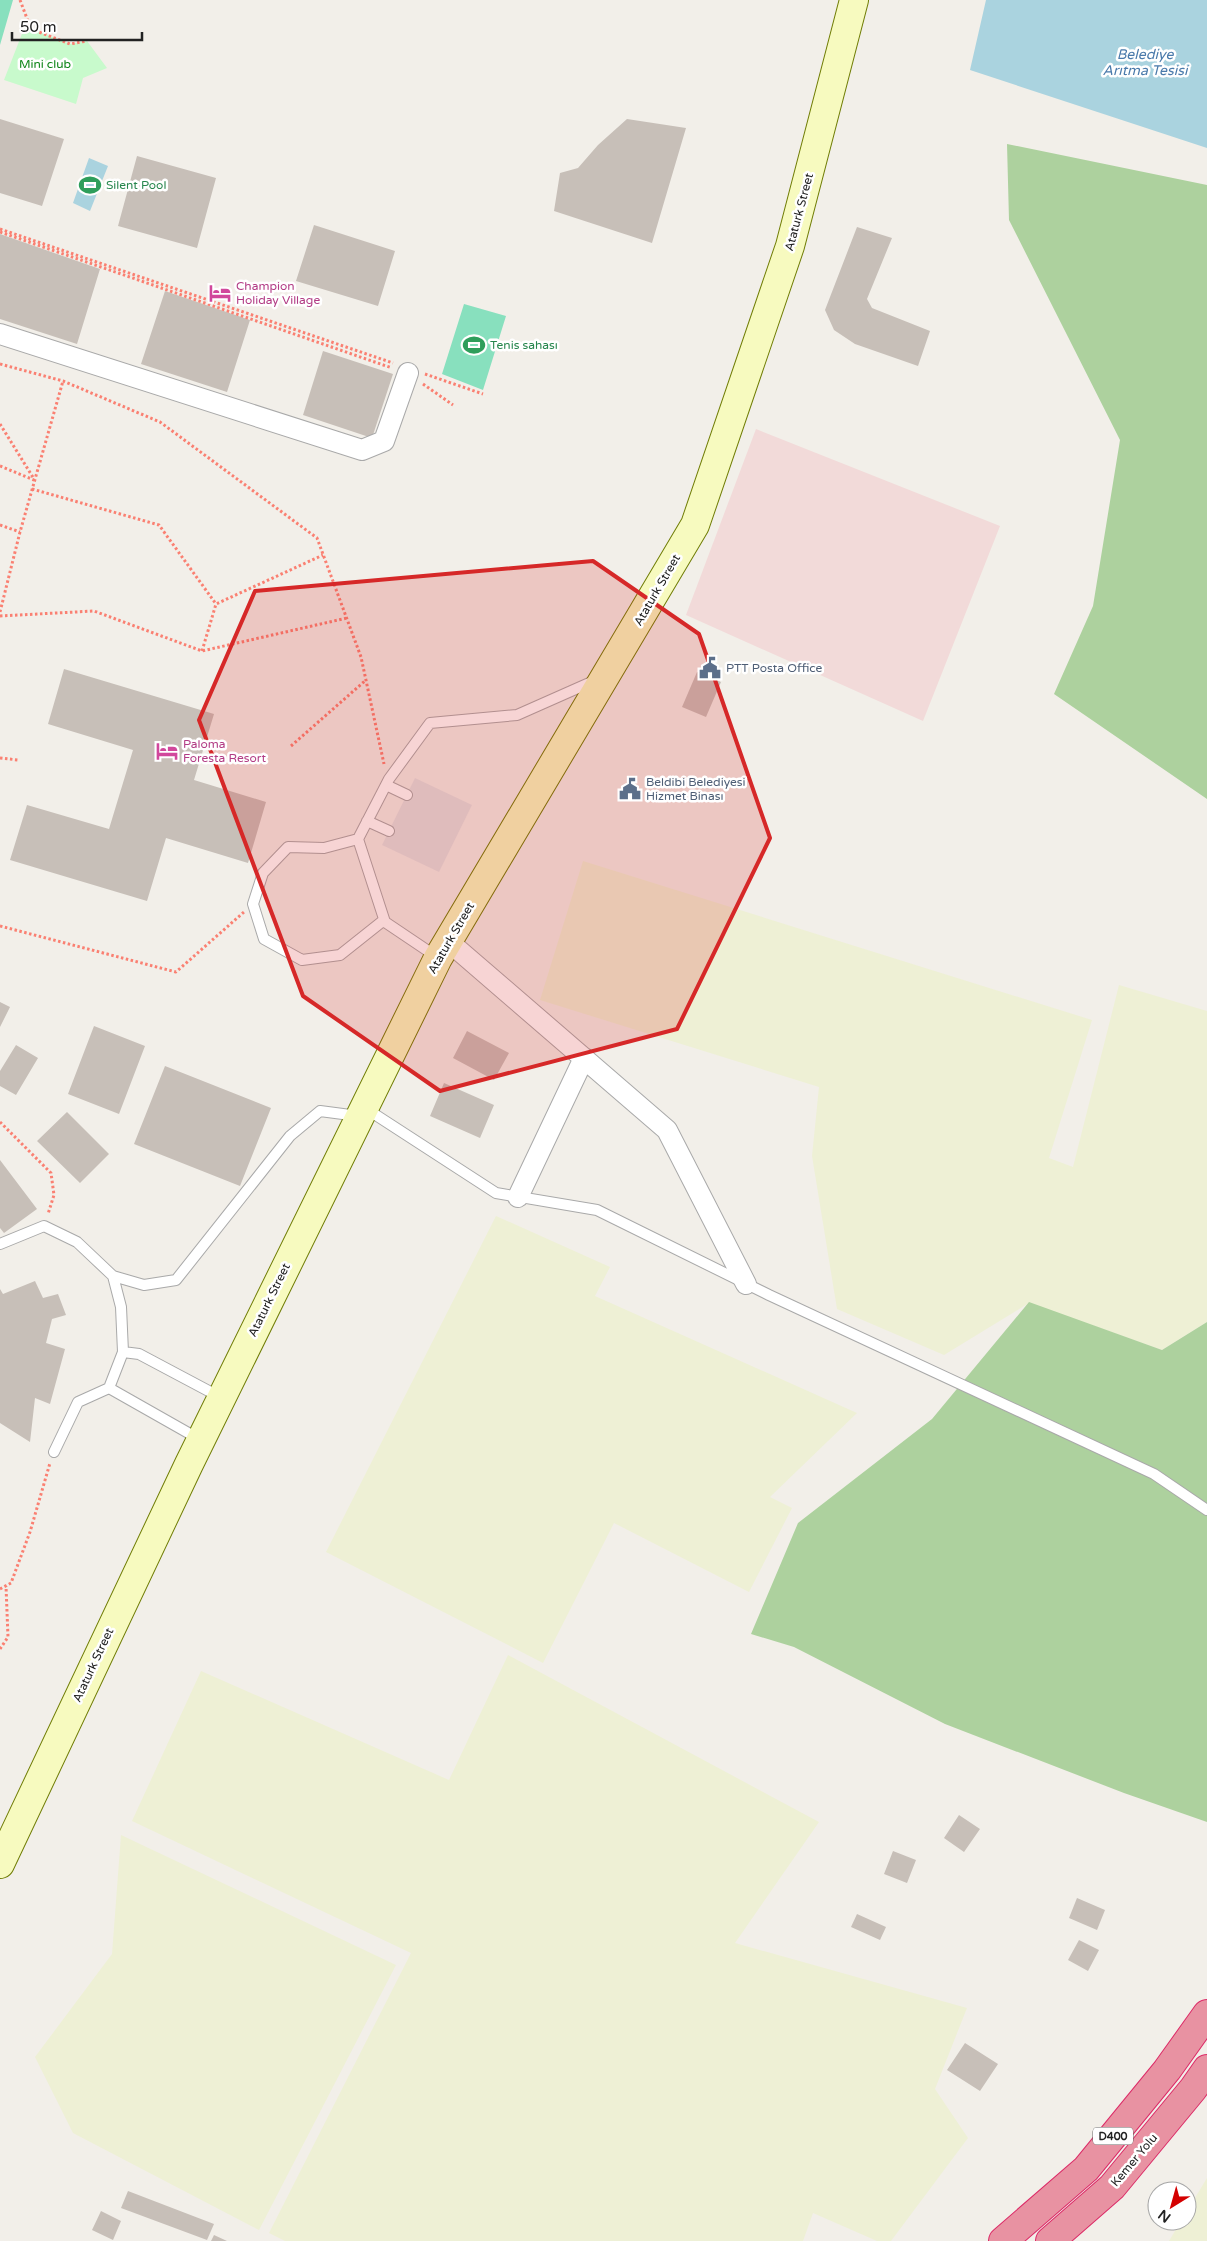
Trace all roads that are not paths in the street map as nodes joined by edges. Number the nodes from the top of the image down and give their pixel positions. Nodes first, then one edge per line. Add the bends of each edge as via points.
1 (854, 0) edge
2 (0, 334) edge
3 (409, 370) road end
4 (606, 676) junction
5 (387, 782) junction
6 (407, 795) dead end
7 (367, 821) junction
8 (389, 831) dead end
9 (358, 839) junction
10 (384, 920) junction
11 (443, 949) junction
12 (584, 1058) junction
13 (362, 1112) junction
14 (518, 1197) junction
15 (0, 1244) edge
16 (113, 1276) junction
17 (746, 1284) junction
18 (123, 1352) junction
19 (109, 1388) junction
20 (221, 1398) junction
21 (200, 1440) junction
22 (54, 1452) road end
23 (1207, 1510) edge
24 (0, 1864) edge
25 (1207, 2014) edge
26 (1207, 2069) edge
27 (1002, 2241) edge
28 (1050, 2241) edge

1 - 4 street, Ataturk Street via 790,246 695,525
2 - 3 street via 362,450 384,442
4 - 5 lane via 518,715 430,723
4 - 11 street, Ataturk Street
5 - 6 lane
5 - 7 lane
7 - 8 lane
7 - 9 lane
9 - 10 lane
9 - 10 lane via 324,848 288,847 263,873 253,904 264,940 302,960 340,955
10 - 11 lane
11 - 12 street
11 - 13 street, Ataturk Street
12 - 14 street
12 - 17 street via 667,1130
13 - 14 lane via 496,1193
13 - 16 lane via 320,1110 290,1136 176,1280 144,1285
13 - 20 street, Ataturk Street
14 - 17 lane via 597,1210
15 - 16 lane via 44,1226 77,1242
16 - 18 lane via 121,1306
17 - 23 lane via 1154,1474
18 - 19 lane
18 - 20 lane via 139,1354
19 - 21 lane
19 - 22 lane via 78,1402
20 - 21 street, Ataturk Street
21 - 24 street, Ataturk Street
25 - 27 highway, D400 via 1167,2070 1086,2169
26 - 28 highway, Kemer Yolu / D400 via 1112,2187

